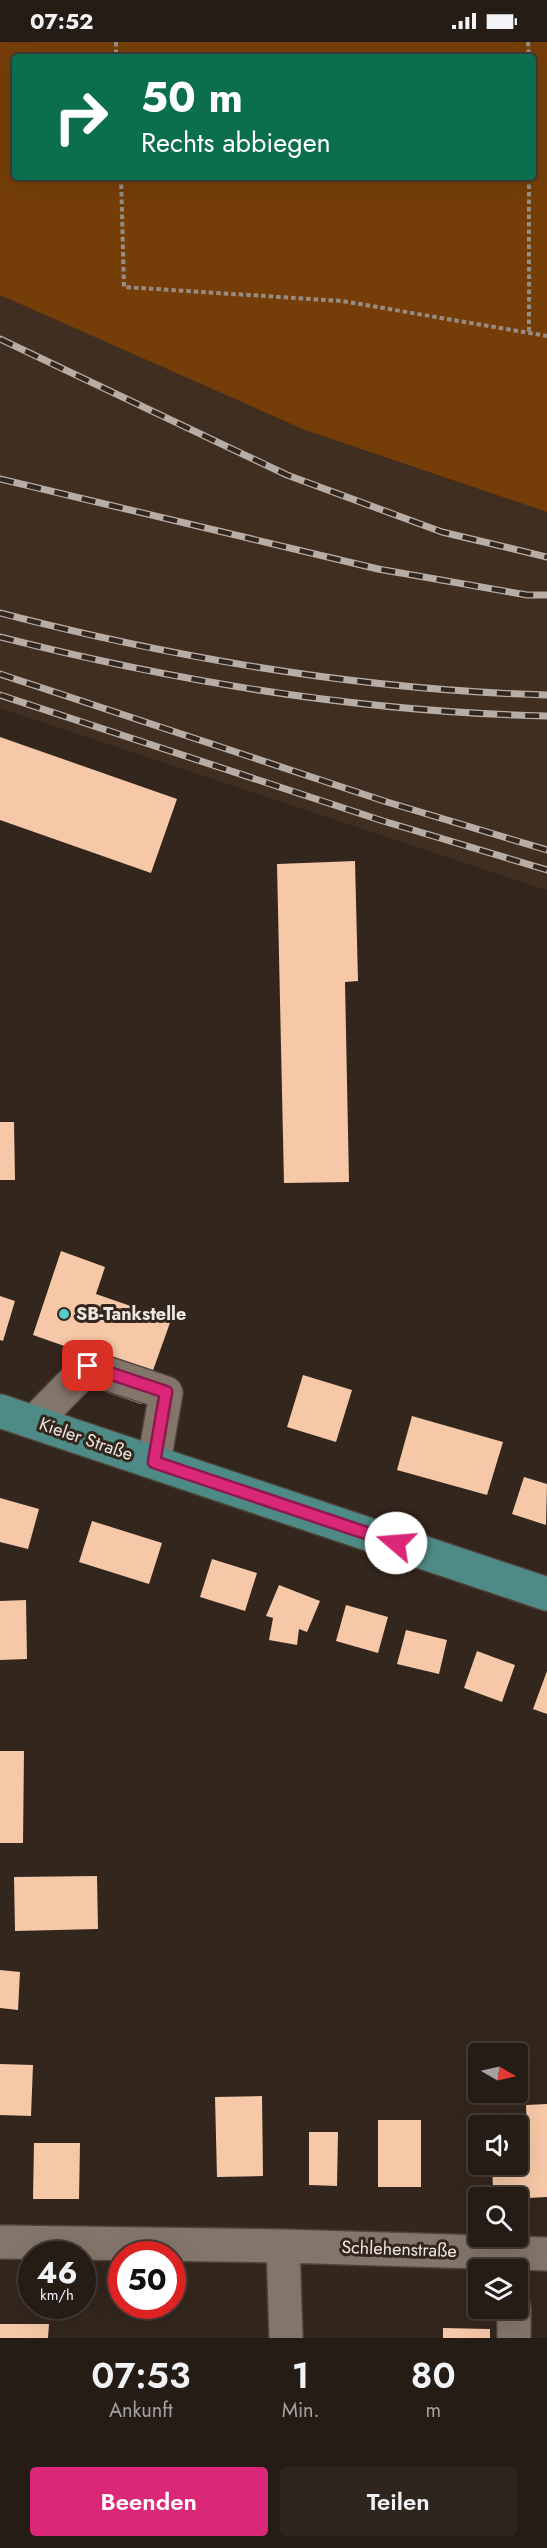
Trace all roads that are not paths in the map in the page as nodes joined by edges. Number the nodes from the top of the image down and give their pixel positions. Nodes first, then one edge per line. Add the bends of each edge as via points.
1 (0, 1411) edge
2 (34, 1422) junction
3 (154, 1462) junction
4 (547, 1594) edge
5 (0, 2242) edge
6 (283, 2246) junction
7 (547, 2254) edge
8 (484, 2259) edge
9 (524, 2259) edge
10 (514, 2319) edge
11 (286, 2338) edge
12 (514, 2338) edge

1 - 2 main road, Kieler Straße
2 - 3 main road, Kieler Straße
2 - 3 street via 88,1366 166,1392
3 - 4 main road, Kieler Straße
5 - 6 street, Schlehenstraße
6 - 8 street, Schlehenstraße
6 - 11 street
7 - 9 street, Schlehenstraße
10 - 12 street

